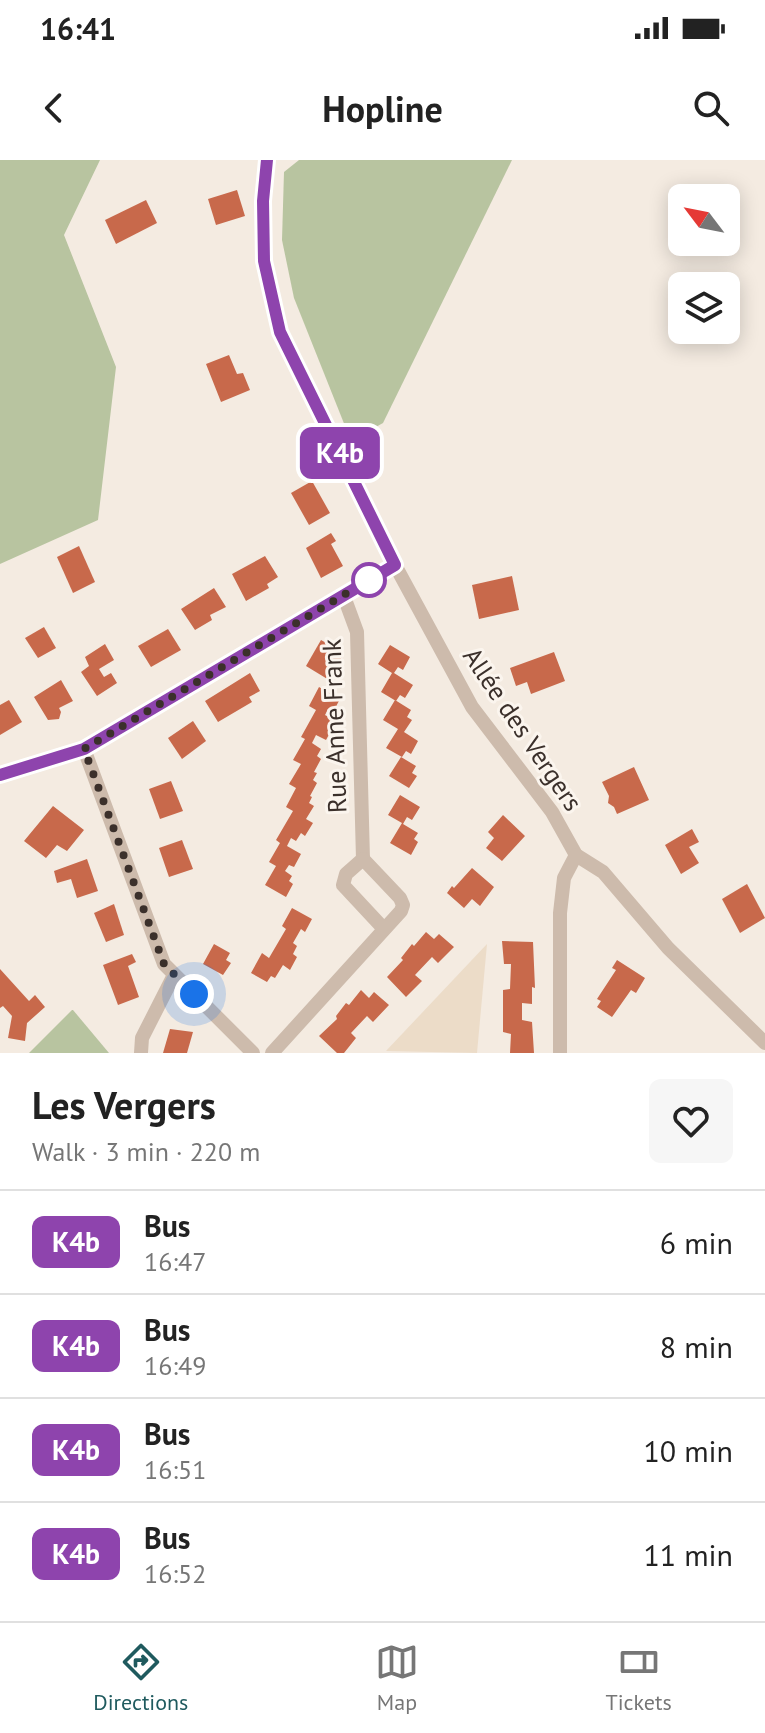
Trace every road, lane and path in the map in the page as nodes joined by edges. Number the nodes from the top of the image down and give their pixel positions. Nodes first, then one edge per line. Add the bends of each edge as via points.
1 (267, 160) edge
2 (395, 565) junction
3 (343, 594) junction
4 (84, 749) junction
5 (0, 776) edge
6 (576, 855) junction
7 (363, 859) junction
8 (384, 929) junction
9 (174, 975) junction
10 (765, 1043) edge
11 (141, 1053) edge
12 (253, 1053) edge
13 (272, 1053) edge
14 (560, 1053) edge

1 - 2 street, Allée des Vergers via 264,261 280,332
2 - 3 street
2 - 6 street, Allée des Vergers via 472,707 552,812
3 - 4 street
3 - 7 street, Rue Anne Frank via 357,632
4 - 5 street
4 - 9 street via 164,964
6 - 10 street, Allée des Vergers via 603,872 668,948
6 - 14 street via 564,878 560,913
7 - 8 street via 403,905
7 - 8 street, Rue Anne Frank via 346,874 343,885
8 - 13 street
9 - 11 street via 142,1038
9 - 12 street

